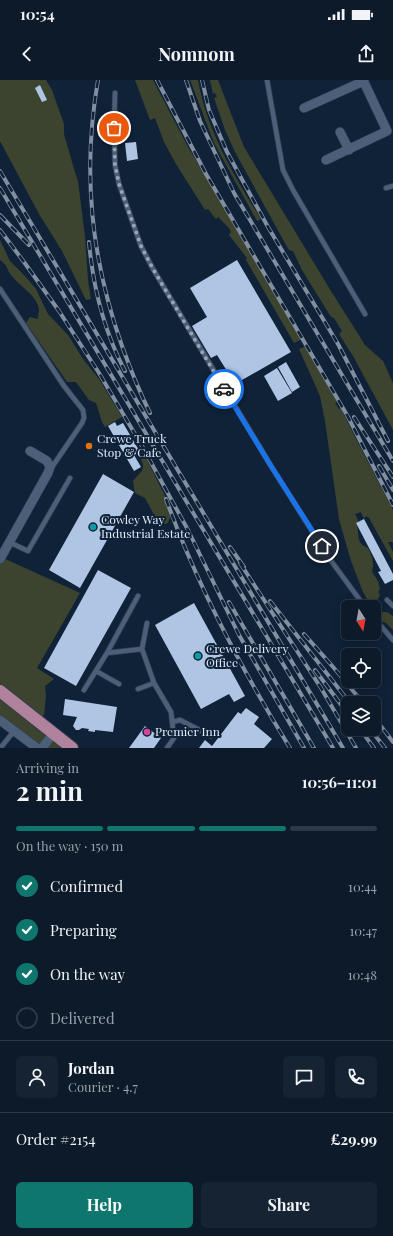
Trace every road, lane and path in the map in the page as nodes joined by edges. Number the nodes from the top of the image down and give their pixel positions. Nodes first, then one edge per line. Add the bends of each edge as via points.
1 (267, 80) edge
2 (364, 81) edge
3 (115, 93) dead end
4 (304, 108) dead end
5 (390, 129) edge
6 (340, 132) dead end
7 (349, 150) junction
8 (326, 160) dead end
9 (393, 186) edge
10 (386, 188) dead end
11 (0, 289) edge
12 (365, 314) dead end
13 (30, 451) dead end
14 (48, 473) junction
15 (70, 478) dead end
16 (8, 542) junction
17 (0, 557) edge
18 (138, 596) dead end
19 (360, 600) edge
20 (387, 600) dead end
21 (393, 606) edge
22 (147, 623) dead end
23 (381, 628) edge
24 (393, 640) edge
25 (142, 649) junction
26 (107, 653) junction
27 (96, 671) junction
28 (154, 683) junction
29 (119, 684) dead end
30 (138, 689) dead end
31 (84, 690) dead end
32 (0, 691) edge
33 (0, 720) edge
34 (172, 722) junction
35 (14, 731) junction
36 (53, 734) junction
37 (211, 736) dead end
38 (2, 746) edge
39 (37, 748) edge
40 (42, 748) edge
41 (72, 748) edge
42 (167, 748) edge

1 - 12 lane via 283,170
2 - 4 street
2 - 5 street
3 - 19 lane via 115,165 141,246 271,466 329,558
5 - 7 street
6 - 7 street
7 - 8 street
9 - 10 lane
11 - 14 lane via 64,386 83,410 82,423
13 - 14 street via 47,461 50,467
14 - 16 street
15 - 16 lane via 28,551
16 - 17 street
18 - 26 lane
20 - 21 lane
22 - 25 lane
23 - 24 lane
25 - 26 lane
25 - 28 lane
26 - 27 lane
27 - 29 lane
27 - 31 lane
28 - 30 lane
28 - 34 lane via 171,712
32 - 36 main road
33 - 35 street
34 - 37 lane via 180,720
34 - 42 lane via 174,738
35 - 38 lane
35 - 39 street
36 - 40 street
36 - 41 main road

